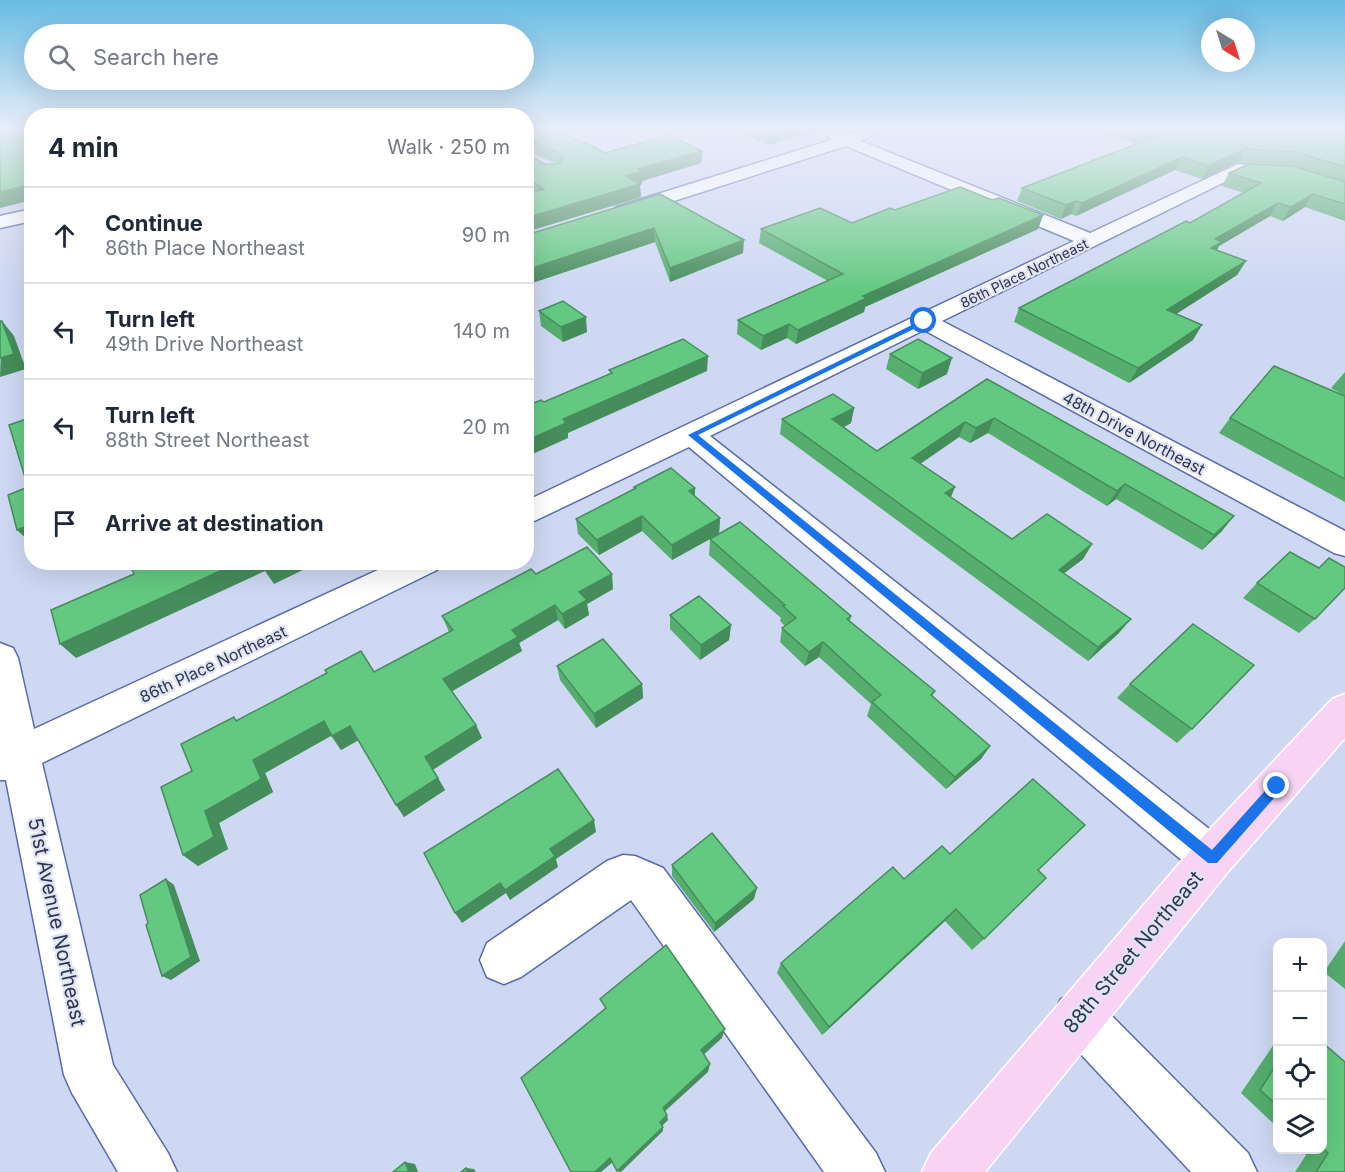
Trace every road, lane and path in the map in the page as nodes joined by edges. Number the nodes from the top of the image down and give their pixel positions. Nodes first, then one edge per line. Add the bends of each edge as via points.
1 (714, 183) edge
2 (949, 183) edge
3 (1210, 183) edge
4 (1322, 183) edge
5 (1345, 190) edge
6 (24, 217) edge
7 (606, 217) edge
8 (0, 222) edge
9 (1092, 241) junction
10 (924, 321) junction
11 (692, 435) junction
12 (534, 510) edge
13 (1345, 545) edge
14 (409, 570) edge
15 (0, 658) edge
16 (1345, 711) edge
17 (10, 759) edge
18 (1212, 858) junction
19 (504, 960) dead end
20 (1078, 1016) junction
21 (149, 1172) edge
22 (857, 1172) edge
23 (950, 1172) edge
24 (1228, 1172) edge

1 - 7 street
2 - 9 street
3 - 9 street, 86th Place Northeast
4 - 5 street, 86th Place Northeast
6 - 8 street
9 - 10 street, 86th Place Northeast
10 - 11 street, 86th Place Northeast
10 - 13 street, 48th Drive Northeast
11 - 12 street, 86th Place Northeast
11 - 18 street
14 - 17 street, 86th Place Northeast
15 - 17 street, 51st Avenue Northeast
16 - 18 main road, 88th Street Northeast
17 - 21 street, 51st Avenue Northeast via 90,1075
18 - 20 main road, 88th Street Northeast
19 - 22 street via 623,877 647,884
20 - 23 main road, 88th Street Northeast
20 - 24 street

